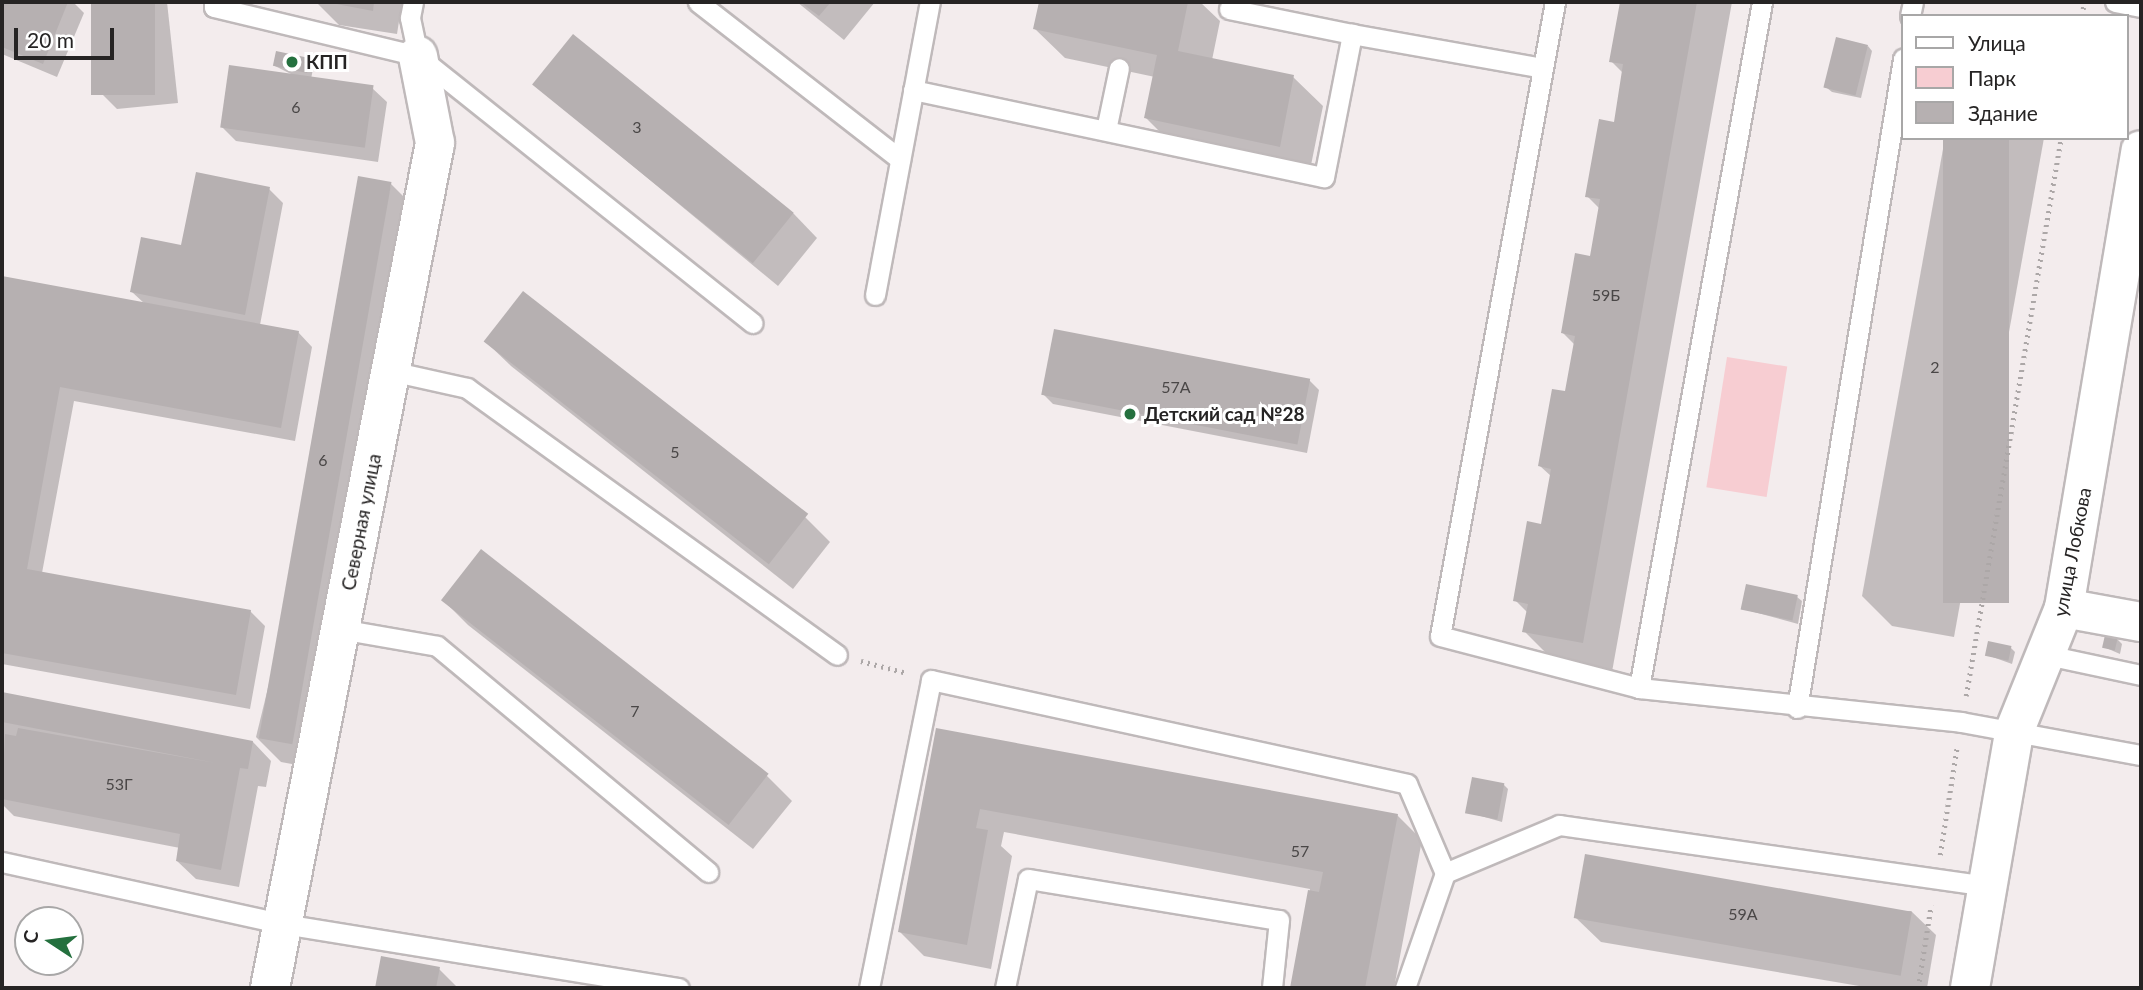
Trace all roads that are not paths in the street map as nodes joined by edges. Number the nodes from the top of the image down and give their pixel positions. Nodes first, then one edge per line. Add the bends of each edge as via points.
1 (214, 2) edge
2 (413, 2) edge
3 (698, 2) edge
4 (930, 2) edge
5 (1555, 2) edge
6 (1762, 2) edge
7 (2115, 2) edge
8 (2141, 7) edge
9 (1229, 9) dead end
10 (1352, 34) junction
11 (418, 56) junction
12 (1902, 65) edge
13 (1119, 68) dead end
14 (1542, 68) junction
15 (913, 90) junction
16 (1106, 130) junction
17 (2141, 150) edge
18 (900, 159) junction
19 (875, 295) dead end
20 (752, 323) dead end
21 (391, 372) junction
22 (2064, 608) junction
23 (2141, 622) edge
24 (341, 629) junction
25 (837, 655) road end
26 (2047, 655) junction
27 (2141, 675) edge
28 (1639, 688) junction
29 (1797, 708) junction
30 (2014, 732) junction
31 (2141, 755) edge
32 (2, 862) edge
33 (708, 872) dead end
34 (1445, 873) junction
35 (1988, 886) junction
36 (283, 924) junction
37 (270, 988) edge
38 (679, 988) edge
39 (869, 988) edge
40 (1005, 988) edge
41 (1272, 988) edge
42 (1405, 988) edge
43 (1970, 988) edge

1 - 11 lane via 214,7
2 - 11 lane via 410,19
3 - 18 lane
4 - 15 lane
5 - 14 lane
6 - 28 lane
7 - 8 lane
9 - 10 lane
10 - 14 lane
10 - 16 lane via 1324,177
11 - 20 lane
11 - 21 street, Северная улица via 435,143
12 - 29 lane
13 - 16 lane
14 - 28 lane via 1440,636
15 - 16 lane
15 - 18 lane
17 - 22 street, улица Лобкова
18 - 19 lane
21 - 24 street, Северная улица
21 - 25 lane via 467,388
22 - 23 street
22 - 26 street, улица Лобкова
24 - 33 lane via 437,646
24 - 36 street, Северная улица
26 - 27 lane
26 - 30 street, улица Лобкова
28 - 29 lane
29 - 30 lane via 1961,722
30 - 31 lane
30 - 35 street, улица Лобкова
32 - 36 lane
34 - 35 lane via 1559,825
34 - 39 lane via 1407,784 932,680
34 - 42 lane
35 - 43 street, улица Лобкова
36 - 37 street, Северная улица
36 - 38 lane
40 - 41 lane via 1028,879 1279,920

